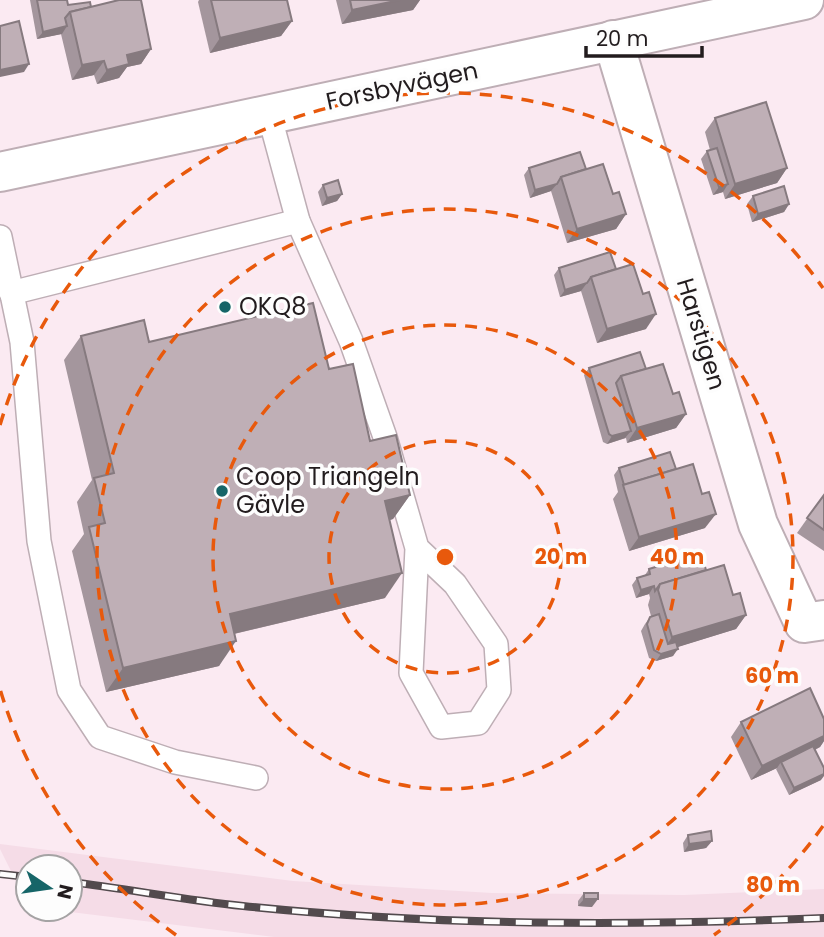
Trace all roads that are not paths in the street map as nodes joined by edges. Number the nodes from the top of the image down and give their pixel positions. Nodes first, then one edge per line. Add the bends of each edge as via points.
1 (804, 0) edge
2 (613, 40) junction
3 (270, 114) junction
4 (0, 172) edge
5 (298, 221) junction
6 (0, 237) edge
7 (11, 292) junction
8 (417, 548) junction
9 (814, 621) edge
10 (256, 778) dead end

1 - 2 street, Forsbyvägen
2 - 3 street, Forsbyvägen
2 - 9 street, Harstigen via 758,524
3 - 4 street, Forsbyvägen
3 - 5 lane
5 - 7 lane
5 - 8 lane via 351,341
6 - 7 lane
7 - 10 lane via 22,342 39,541 69,690 100,737 176,762
8 - 8 lane via 411,673 441,727 478,723 499,690 496,644 454,584

